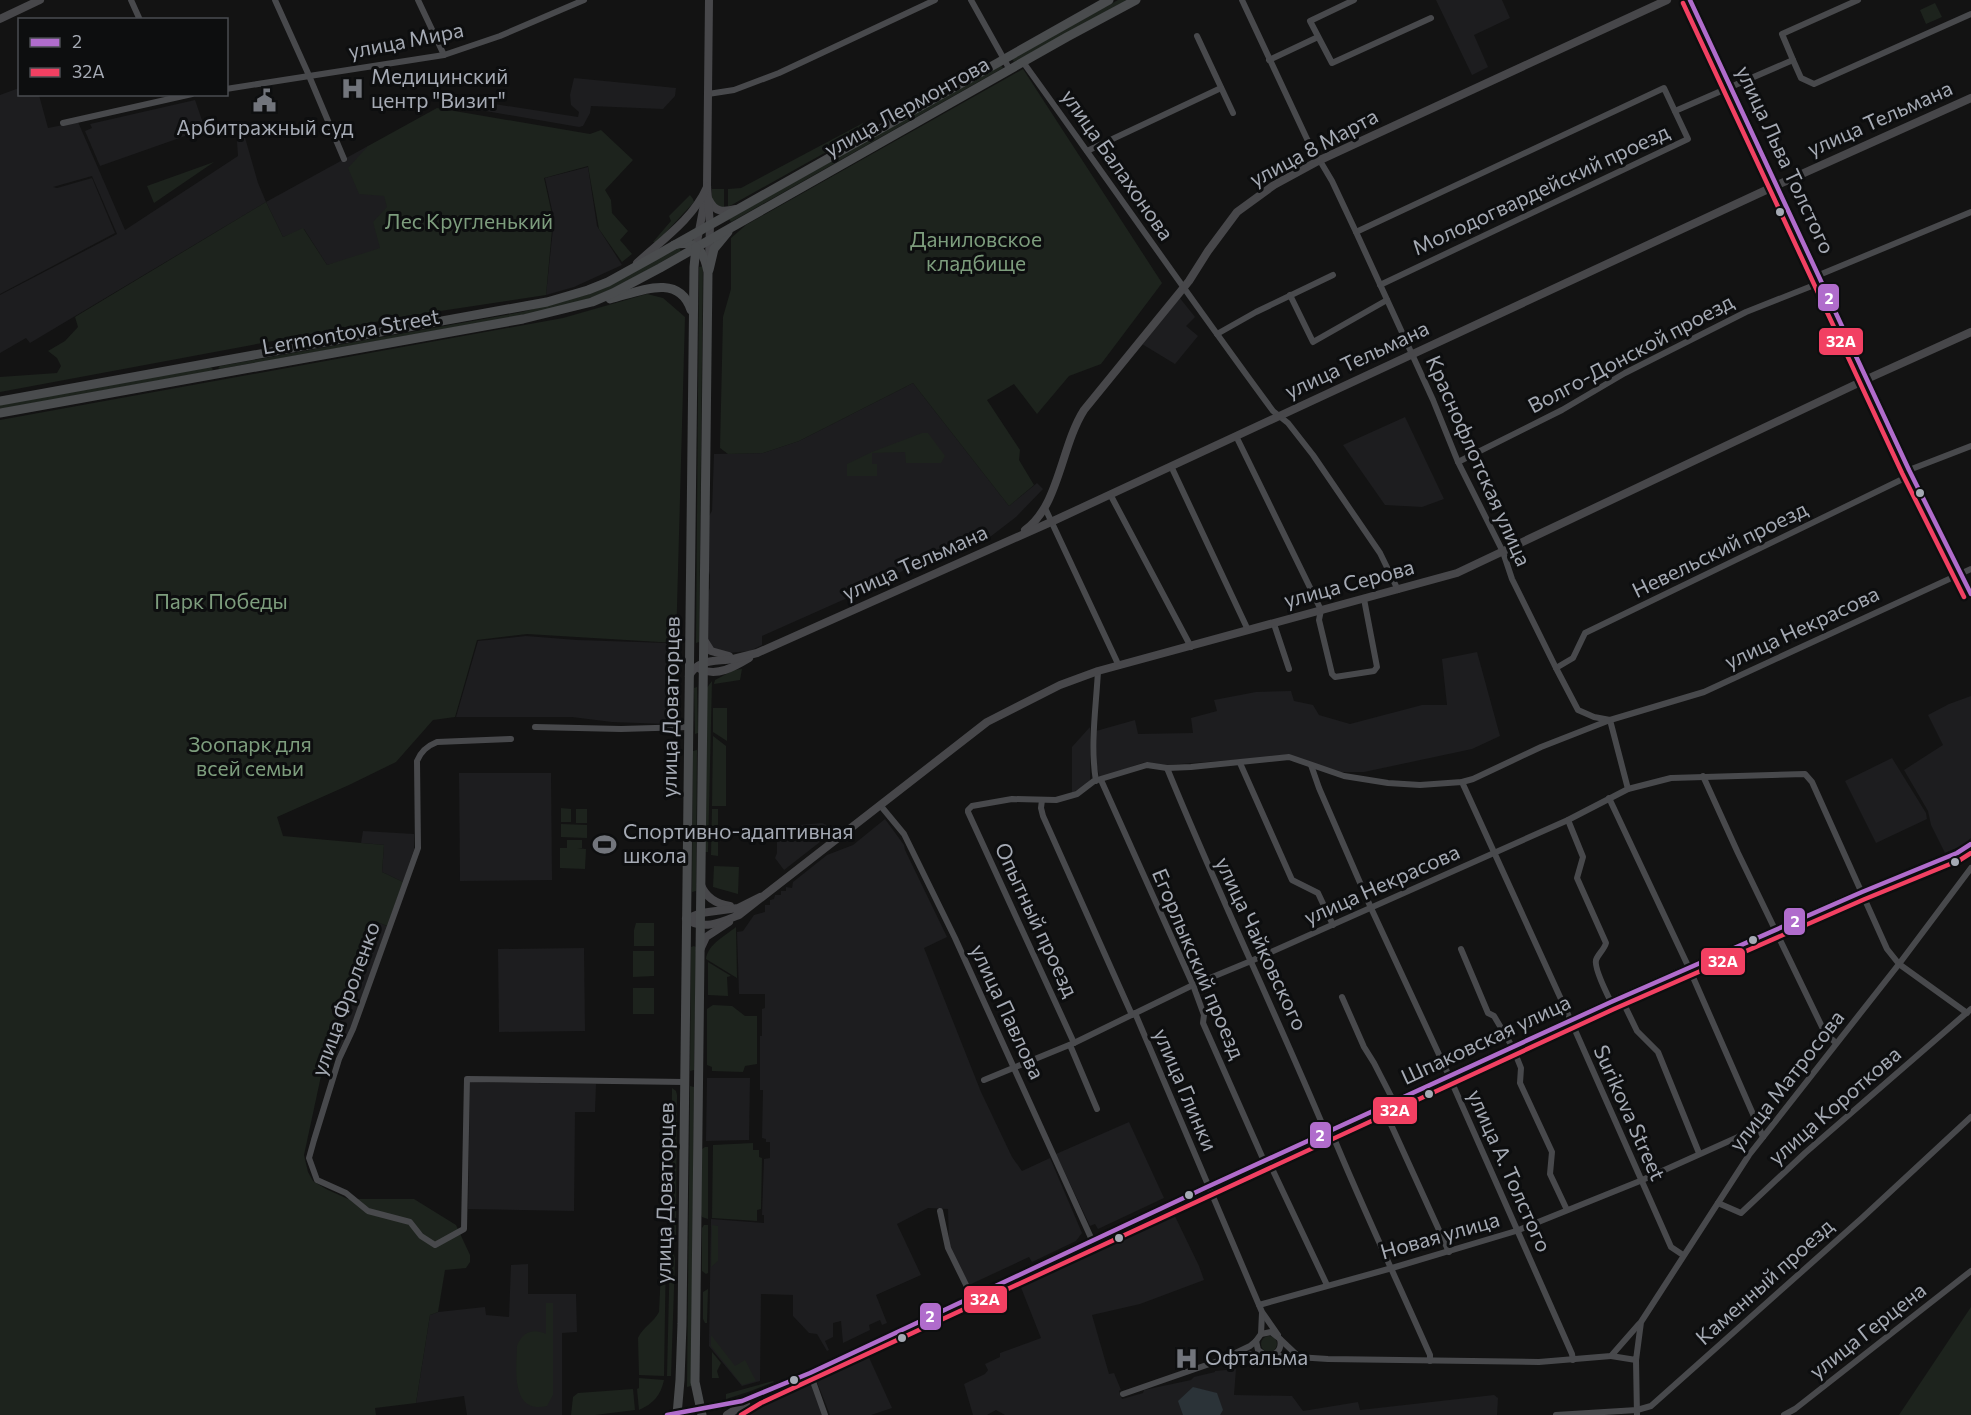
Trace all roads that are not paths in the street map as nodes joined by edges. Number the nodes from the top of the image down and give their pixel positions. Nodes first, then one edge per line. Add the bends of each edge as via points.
1 (39, 0) edge
2 (131, 0) edge
3 (275, 0) edge
4 (418, 0) edge
5 (584, 0) edge
6 (709, 0) edge
7 (935, 0) edge
8 (971, 0) edge
9 (1109, 0) edge
10 (1136, 0) edge
11 (1242, 0) edge
12 (1354, 0) edge
13 (1667, 0) edge
14 (1690, 0) edge
15 (1858, 0) edge
16 (1971, 14) edge
17 (139, 18) edge
18 (1431, 18) dead end
19 (0, 19) edge
20 (1197, 36) dead end
21 (1318, 37) junction
22 (444, 55) junction
23 (1004, 59) junction
24 (1269, 60) junction
25 (1793, 60) junction
26 (1023, 62) junction
27 (1010, 70) junction
28 (308, 76) junction
29 (1731, 86) junction
30 (1221, 88) junction
31 (228, 89) edge
32 (708, 94) junction
33 (178, 96) edge
34 (1971, 98) edge
35 (1675, 111) junction
36 (1233, 113) dead end
37 (63, 123) dead end
38 (1087, 151) junction
39 (344, 159) dead end
40 (1320, 160) junction
41 (1777, 185) junction
42 (707, 186) junction
43 (708, 198) junction
44 (740, 208) junction
45 (1971, 212) edge
46 (742, 220) junction
47 (710, 225) junction
48 (698, 231) junction
49 (1356, 232) junction
50 (710, 239) junction
51 (674, 245) junction
52 (696, 247) junction
53 (630, 270) junction
54 (708, 272) junction
55 (1334, 275) dead end
56 (1821, 279) junction
57 (1380, 285) junction
58 (1184, 287) junction
59 (1290, 295) junction
60 (1387, 300) junction
61 (573, 308) junction
62 (694, 322) junction
63 (1971, 332) edge
64 (1216, 334) junction
65 (1412, 354) junction
66 (213, 361) junction
67 (217, 374) junction
68 (1867, 379) junction
69 (0, 401) edge
70 (0, 413) edge
71 (1280, 416) junction
72 (1236, 436) junction
73 (1971, 446) edge
74 (1458, 462) junction
75 (1171, 466) junction
76 (1910, 473) junction
77 (1110, 494) junction
78 (1045, 507) junction
79 (1051, 522) junction
80 (988, 549) junction
81 (1503, 552) junction
82 (1971, 569) edge
83 (1960, 574) junction
84 (1398, 590) junction
85 (1971, 594) edge
86 (1364, 599) junction
87 (1321, 610) junction
88 (1274, 624) junction
89 (1248, 630) junction
90 (704, 640) junction
91 (1191, 647) junction
92 (757, 653) junction
93 (690, 654) junction
94 (741, 657) junction
95 (1119, 666) junction
96 (701, 667) junction
97 (734, 668) junction
98 (1556, 668) junction
99 (1289, 669) dead end
100 (1098, 671) junction
101 (689, 676) junction
102 (703, 691) junction
103 (1610, 720) junction
104 (535, 727) dead end
105 (689, 727) junction
106 (511, 739) dead end
107 (703, 743) junction
108 (689, 744) junction
109 (1240, 763) junction
110 (1311, 765) junction
111 (1167, 768) junction
112 (1703, 776) junction
113 (1099, 781) junction
114 (1462, 782) junction
115 (1628, 789) junction
116 (1609, 798) junction
117 (1042, 800) junction
118 (880, 805) junction
119 (968, 810) joint
120 (1568, 820) junction
121 (1970, 849) edge
122 (1494, 853) junction
123 (1971, 868) edge
124 (701, 885) junction
125 (1862, 892) junction
126 (760, 897) junction
127 (748, 904) junction
128 (1371, 908) junction
129 (701, 913) junction
130 (739, 915) junction
131 (686, 919) junction
132 (1333, 925) junction
133 (700, 926) junction
134 (1776, 930) junction
135 (1461, 949) dead end
136 (700, 950) junction
137 (1251, 961) junction
138 (1899, 964) junction
139 (1689, 968) junction
140 (1192, 985) junction
141 (1342, 997) dead end
142 (1621, 998) junction
143 (1611, 1002) junction
144 (1970, 1012) edge
145 (1133, 1014) junction
146 (1571, 1021) junction
147 (1836, 1043) junction
148 (1072, 1044) junction
149 (1513, 1048) junction
150 (1015, 1068) junction
151 (1449, 1076) junction
152 (984, 1080) dead end
153 (684, 1082) junction
154 (1394, 1102) junction
155 (1383, 1107) junction
156 (1097, 1109) dead end
157 (1971, 1117) edge
158 (1756, 1124) junction
159 (1329, 1132) junction
160 (1763, 1137) junction
161 (1699, 1153) junction
162 (1266, 1160) junction
163 (1640, 1181) junction
164 (1207, 1186) junction
165 (1718, 1203) junction
166 (1567, 1209) junction
167 (940, 1211) dead end
168 (1516, 1231) junction
169 (1092, 1240) junction
170 (1449, 1252) junction
171 (1683, 1255) junction
172 (1392, 1268) junction
173 (1971, 1271) edge
174 (1327, 1285) junction
175 (972, 1297) junction
176 (1259, 1305) junction
177 (1262, 1312) junction
178 (1641, 1322) junction
179 (1261, 1334) junction
180 (1279, 1337) junction
181 (1256, 1341) junction
182 (1237, 1353) junction
183 (1267, 1355) junction
184 (1611, 1356) junction
185 (1299, 1357) junction
186 (1573, 1360) junction
187 (1636, 1360) junction
188 (1430, 1361) junction
189 (810, 1373) junction
190 (1123, 1394) dead end
191 (757, 1396) junction
192 (677, 1412) edge
193 (1637, 1413) edge
194 (667, 1415) edge
195 (702, 1415) edge
196 (727, 1415) edge
197 (825, 1415) edge
198 (1556, 1415) edge
199 (1784, 1415) edge

1 - 19 main road
2 - 17 street
3 - 28 street
4 - 22 street
5 - 22 street, улица Мира
6 - 32 main road, улица Доваторцев
7 - 32 street via 778,74 734,90
8 - 23 street
9 - 23 main road, улица Лермонтова
10 - 26 main road, улица Лермонтова
11 - 24 street, Краснофлотская улица
12 - 21 street via 1310,21
13 - 40 main road, улица 8 Марта
14 - 29 main road, улица Льва Толстого
15 - 25 street via 1782,34
16 - 25 street via 1814,84 1801,78
18 - 21 street via 1332,63
20 - 30 street
21 - 24 street
22 - 28 street, улица Мира
23 - 27 street
23 - 44 main road, улица Лермонтова
24 - 40 street, Краснофлотская улица
25 - 29 street, Молодогвардейский проезд
26 - 27 main road, улица Лермонтова
26 - 38 street, улица Балахонова
27 - 46 main road, улица Лермонтова
28 - 31 street, улица Мира
28 - 39 street
29 - 35 street, Молодогвардейский проезд
29 - 41 main road, улица Льва Толстого
30 - 36 street
30 - 38 street
32 - 42 main road, улица Доваторцев
33 - 37 street
34 - 41 main road, улица Тельмана
35 - 49 street, Молодогвардейский проезд via 1664,88
35 - 57 street, Молодогвардейский проезд via 1688,139
38 - 58 street, улица Балахонова
40 - 49 street, Краснофлотская улица
40 - 58 main road, улица 8 Марта via 1274,185 1237,212
41 - 56 main road, улица Льва Толстого
41 - 65 main road, улица Тельмана
42 - 43 main road, улица Доваторцев
42 - 48 main road, улица Доваторцев
42 - 53 main road, Lermontova Street via 696,207
43 - 44 main road via 721,211
43 - 47 main road, улица Доваторцев
44 - 47 main road, улица Лермонтова
45 - 56 street, Волго-Донской проезд
46 - 50 main road, улица Лермонтова
46 - 54 main road via 719,241
47 - 48 main road, улица Лермонтова
47 - 50 main road, улица Доваторцев
48 - 51 main road, Lermontova Street
48 - 52 main road, улица Доваторцев
49 - 57 street, Краснофлотская улица
50 - 52 main road, улица Лермонтова
50 - 54 main road, улица Доваторцев
51 - 52 main road via 689,243
51 - 53 main road, Lermontova Street
52 - 54 main road via 705,257
52 - 61 main road, Lermontova Street via 613,293
52 - 62 main road, улица Доваторцев
53 - 66 main road, Lermontova Street via 588,290 546,302
54 - 90 main road, улица Доваторцев
55 - 59 street
56 - 68 main road, улица Льва Толстого
56 - 74 street, Волго-Донской проезд via 1746,312
57 - 60 street, Краснофлотская улица
58 - 64 street, улица Балахонова
58 - 78 main road, улица 8 Марта via 1078,419
59 - 60 street via 1313,342
59 - 64 street
60 - 65 street, Краснофлотская улица
61 - 62 main road via 663,287 674,288 686,297
61 - 67 main road, Lermontova Street
62 - 93 main road, улица Доваторцев
63 - 68 main road, улица Серова
64 - 71 street, улица Балахонова
65 - 71 main road, улица Тельмана
65 - 74 street, Краснофлотская улица
66 - 67 main road
66 - 69 main road, Lermontova Street
67 - 70 main road, Lermontova Street
68 - 76 main road, улица Льва Толстого
68 - 81 main road, улица Серова
71 - 72 main road, улица Тельмана
71 - 84 street, улица Балахонова via 1313,455 1380,553
72 - 75 main road, улица Тельмана
72 - 87 street
73 - 76 street, Невельский проезд
74 - 81 street, Краснофлотская улица
75 - 77 main road, улица Тельмана
75 - 89 street
76 - 83 main road, улица Льва Толстого
76 - 98 street, Невельский проезд via 1585,633 1573,658
77 - 79 main road, улица Тельмана
77 - 91 street
78 - 79 street
78 - 80 main road, улица 8 Марта via 1033,524
79 - 80 main road, улица Тельмана
79 - 95 street
80 - 92 main road, улица Тельмана
81 - 84 main road, улица Серова via 1456,573
81 - 98 street, Краснофлотская улица via 1512,579
82 - 83 street, улица Некрасова
83 - 85 main road, улица Льва Толстого
83 - 103 street, улица Некрасова via 1704,692
84 - 86 main road, улица Серова
86 - 87 main road, улица Серова
86 - 87 street via 1377,667 1374,671 1335,677 1332,674 1319,620
87 - 88 main road, улица Серова
88 - 89 main road, улица Серова
88 - 99 street
89 - 91 main road, улица Серова
90 - 94 main road, улица Тельмана via 717,654
90 - 96 main road, улица Доваторцев
91 - 95 main road, улица Серова
92 - 94 main road, улица Тельмана
92 - 97 main road, улица Тельмана
93 - 96 main road
93 - 101 main road, улица Доваторцев
94 - 96 main road, улица Тельмана
95 - 100 main road, улица Серова
96 - 97 main road, улица Тельмана via 715,672
96 - 101 main road
96 - 102 main road, улица Доваторцев
97 - 102 main road, улица Тельмана via 712,678
98 - 103 street, Краснофлотская улица via 1578,710
100 - 113 street, Егорлыкский проезд via 1093,762
100 - 118 main road, улица Серова via 1060,685 987,722
101 - 105 main road, улица Доваторцев
102 - 107 main road, улица Доваторцев
103 - 114 street, улица Некрасова
103 - 115 street
104 - 105 street
105 - 108 main road, улица Доваторцев
106 - 153 street, улица Фроленко via 437,742 420,754 418,848 339,1059 309,1158 317,1180 346,1193 368,1211 410,1222 435,1245 464,1229 467,1079
107 - 108 main road
107 - 124 main road, улица Доваторцев
108 - 131 main road, улица Доваторцев
109 - 110 street, улица Некрасова via 1289,758
109 - 111 street, улица Некрасова
109 - 132 street via 1292,880 1318,893
110 - 114 street, улица Некрасова via 1344,776 1388,783
110 - 128 street, улица А. Толстого
111 - 113 street, улица Некрасова via 1147,765
111 - 137 street, улица Чайковского
112 - 115 street, улица Некрасова via 1671,778
112 - 125 street, улица Некрасова via 1805,774
112 - 134 street
113 - 117 street, улица Некрасова via 1077,794
113 - 140 street, Егорлыкский проезд
114 - 122 street, Surikova Street
115 - 116 street, улица Некрасова
116 - 120 street, улица Некрасова
116 - 139 street
117 - 119 street, улица Некрасова via 1012,799
117 - 145 street, улица Глинки via 1043,816
118 - 126 main road, улица Серова
118 - 150 street, улица Павлова via 904,834
119 - 148 street, Опытный проезд
120 - 122 street, улица Некрасова
120 - 143 street via 1583,857 1577,878 1606,943 1596,966
121 - 125 main road, Шпаковская улица
122 - 128 street, улица Некрасова
122 - 146 street, Surikova Street
123 - 138 street, улица Матросова
124 - 127 main road via 719,904
124 - 129 main road, улица Доваторцев
125 - 134 main road, Шпаковская улица
125 - 138 street via 1887,949
126 - 127 main road, улица Серова
126 - 130 main road, улица Серова
127 - 129 main road, улица Серова
128 - 132 street, улица Некрасова
128 - 151 street, улица А. Толстого
129 - 131 main road, улица Серова
129 - 133 main road, улица Доваторцев
130 - 133 main road, улица Серова
130 - 136 main road, улица Серова via 706,937
131 - 133 main road
131 - 153 main road, улица Доваторцев
132 - 137 street, улица Некрасова
133 - 136 main road, улица Доваторцев
134 - 139 main road, Шпаковская улица
134 - 147 street via 1825,1033
135 - 149 street via 1488,1013 1494,1016
136 - 195 main road, улица Доваторцев via 695,1382
137 - 140 street, улица Некрасова
137 - 159 street, улица Чайковского
138 - 144 street
138 - 147 street, улица Матросова
139 - 142 main road, Шпаковская улица
139 - 158 street
140 - 145 street, улица Некрасова
140 - 162 street, Егорлыкский проезд via 1204,1015 1203,1023
141 - 154 street
142 - 143 main road, Шпаковская улица
142 - 161 street via 1637,1032 1659,1052
143 - 146 main road, Шпаковская улица
144 - 165 street, улица Короткова via 1805,1152 1741,1213
145 - 148 street, улица Некрасова
145 - 164 street, улица Глинки
146 - 149 main road, Шпаковская улица
146 - 163 street, Surikova Street
147 - 160 street, улица Матросова
148 - 150 street, улица Некрасова
148 - 156 street, Опытный проезд
149 - 151 main road, Шпаковская улица
149 - 166 street via 1521,1068 1520,1083 1552,1152 1550,1174
150 - 152 street, улица Некрасова
150 - 169 street, улица Павлова
151 - 154 main road, Шпаковская улица
151 - 168 street, улица А. Толстого
153 - 192 main road, улица Доваторцев via 682,1324
154 - 155 main road, Шпаковская улица
155 - 159 main road, Шпаковская улица
155 - 170 street
157 - 193 street, Каменный проезд via 1667,1392
158 - 160 street
158 - 161 street, Новая улица via 1738,1137
159 - 162 main road, Шпаковская улица
159 - 172 street, улица Чайковского
160 - 165 street, улица Матросова
161 - 163 street, Новая улица
162 - 164 main road, Шпаковская улица
162 - 174 street, Егорлыкский проезд
163 - 166 street, Новая улица
163 - 171 street, Surikova Street via 1671,1247
164 - 169 main road, Шпаковская улица
164 - 176 street, улица Глинки
165 - 171 street, улица Матросова
166 - 168 street, Новая улица
167 - 175 street via 948,1248
168 - 170 street, Новая улица
168 - 186 street, улица А. Толстого
169 - 175 main road, Шпаковская улица
170 - 172 street, Новая улица
171 - 178 street, улица Матросова
172 - 174 street, Новая улица
172 - 188 street, улица Чайковского
173 - 199 street, улица Герцена
174 - 176 street, Новая улица
175 - 189 main road, Шпаковская улица
176 - 177 street, улица Глинки
177 - 179 street, улица Глинки
177 - 180 street, улица Глинки
178 - 184 street, улица Матросова
178 - 187 street, улица Матросова
179 - 180 street via 1268,1331
179 - 181 street
180 - 183 street via 1279,1350
180 - 185 street, улица Глинки
181 - 182 street
181 - 183 street via 1258,1350
182 - 183 street
182 - 190 street
183 - 185 street
184 - 186 street
184 - 187 street
185 - 188 street
186 - 188 street
187 - 193 street, улица Матросова
189 - 191 main road, Шпаковская улица
189 - 197 street
191 - 194 main road, Шпаковская улица
191 - 196 main road, Шпаковская улица
193 - 198 street, Каменный проезд

